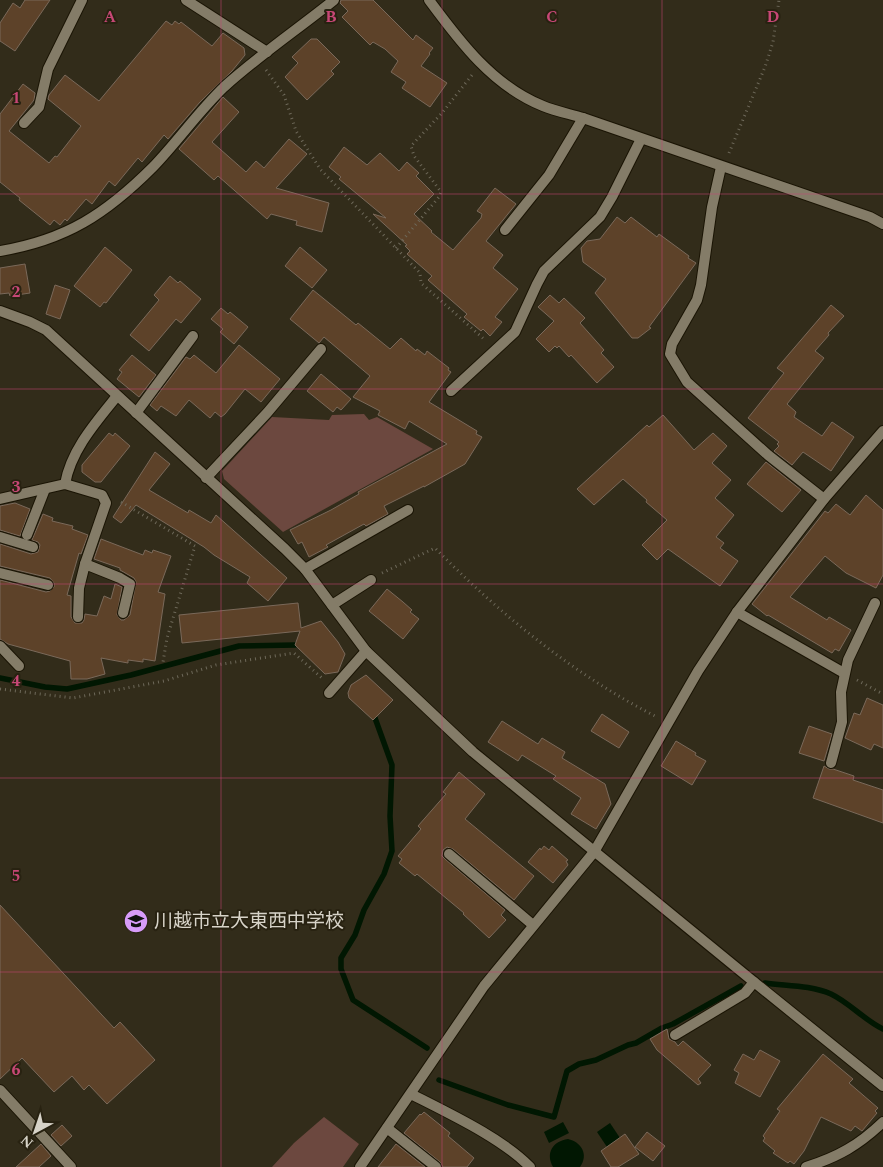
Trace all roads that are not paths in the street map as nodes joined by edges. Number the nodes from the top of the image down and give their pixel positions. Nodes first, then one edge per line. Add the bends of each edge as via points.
1 (82, 0) edge
2 (186, 0) edge
3 (334, 0) edge
4 (429, 0) edge
5 (268, 52) junction
6 (583, 118) junction
7 (24, 123) dead end
8 (641, 139) junction
9 (722, 167) junction
10 (883, 224) edge
11 (505, 230) dead end
12 (0, 251) edge
13 (0, 311) edge
14 (193, 336) dead end
15 (321, 349) dead end
16 (451, 391) dead end
17 (117, 396) junction
18 (136, 413) junction
19 (883, 431) edge
20 (206, 478) junction
21 (65, 484) junction
22 (45, 489) junction
23 (0, 499) edge
24 (824, 500) junction
25 (408, 510) dead end
26 (28, 535) dead end
27 (0, 537) edge
28 (33, 547) dead end
29 (85, 564) junction
30 (305, 569) junction
31 (0, 573) edge
32 (371, 580) road end
33 (48, 585) dead end
34 (875, 603) dead end
35 (332, 605) junction
36 (737, 612) junction
37 (123, 613) dead end
38 (78, 617) dead end
39 (0, 646) edge
40 (366, 651) junction
41 (19, 666) dead end
42 (844, 673) junction
43 (331, 690) road end
44 (831, 763) dead end
45 (594, 852) junction
46 (449, 854) dead end
47 (533, 925) junction
48 (754, 982) junction
49 (675, 1035) dead end
50 (883, 1086) edge
51 (0, 1090) edge
52 (411, 1094) junction
53 (883, 1122) edge
54 (387, 1128) junction
55 (71, 1167) edge
56 (360, 1167) edge
57 (436, 1167) edge
58 (530, 1167) edge
59 (806, 1167) edge

1 - 7 street via 48,69 39,106
2 - 5 street
3 - 5 street
4 - 6 street via 456,37 506,85 543,106
5 - 12 street via 225,87 154,166 104,210 51,238
6 - 8 street
6 - 11 street via 549,175
8 - 9 street
8 - 16 street via 600,217 544,271 515,332
9 - 10 street
9 - 24 street via 697,300 672,344 670,354 687,382
13 - 17 street via 46,330
14 - 18 street
15 - 20 street
17 - 18 street
17 - 21 street via 72,461
18 - 20 street
19 - 24 street
20 - 30 street
21 - 22 street
21 - 29 street via 102,495 106,500
22 - 23 street
22 - 26 street
24 - 36 street
25 - 30 street
27 - 28 street
29 - 37 street via 130,584
29 - 38 street via 79,588
30 - 35 street
31 - 33 street
32 - 35 street
34 - 42 street
35 - 40 street
36 - 42 street
36 - 45 street via 698,671
39 - 41 street
40 - 43 street
40 - 45 street via 473,752
42 - 44 street via 842,722
45 - 47 street
45 - 48 street
46 - 47 street
47 - 52 street via 484,986
48 - 49 street via 745,993
48 - 50 street
51 - 55 street
52 - 54 street
52 - 58 street via 457,1117 523,1159
53 - 59 street via 832,1159
54 - 56 street
54 - 57 street

